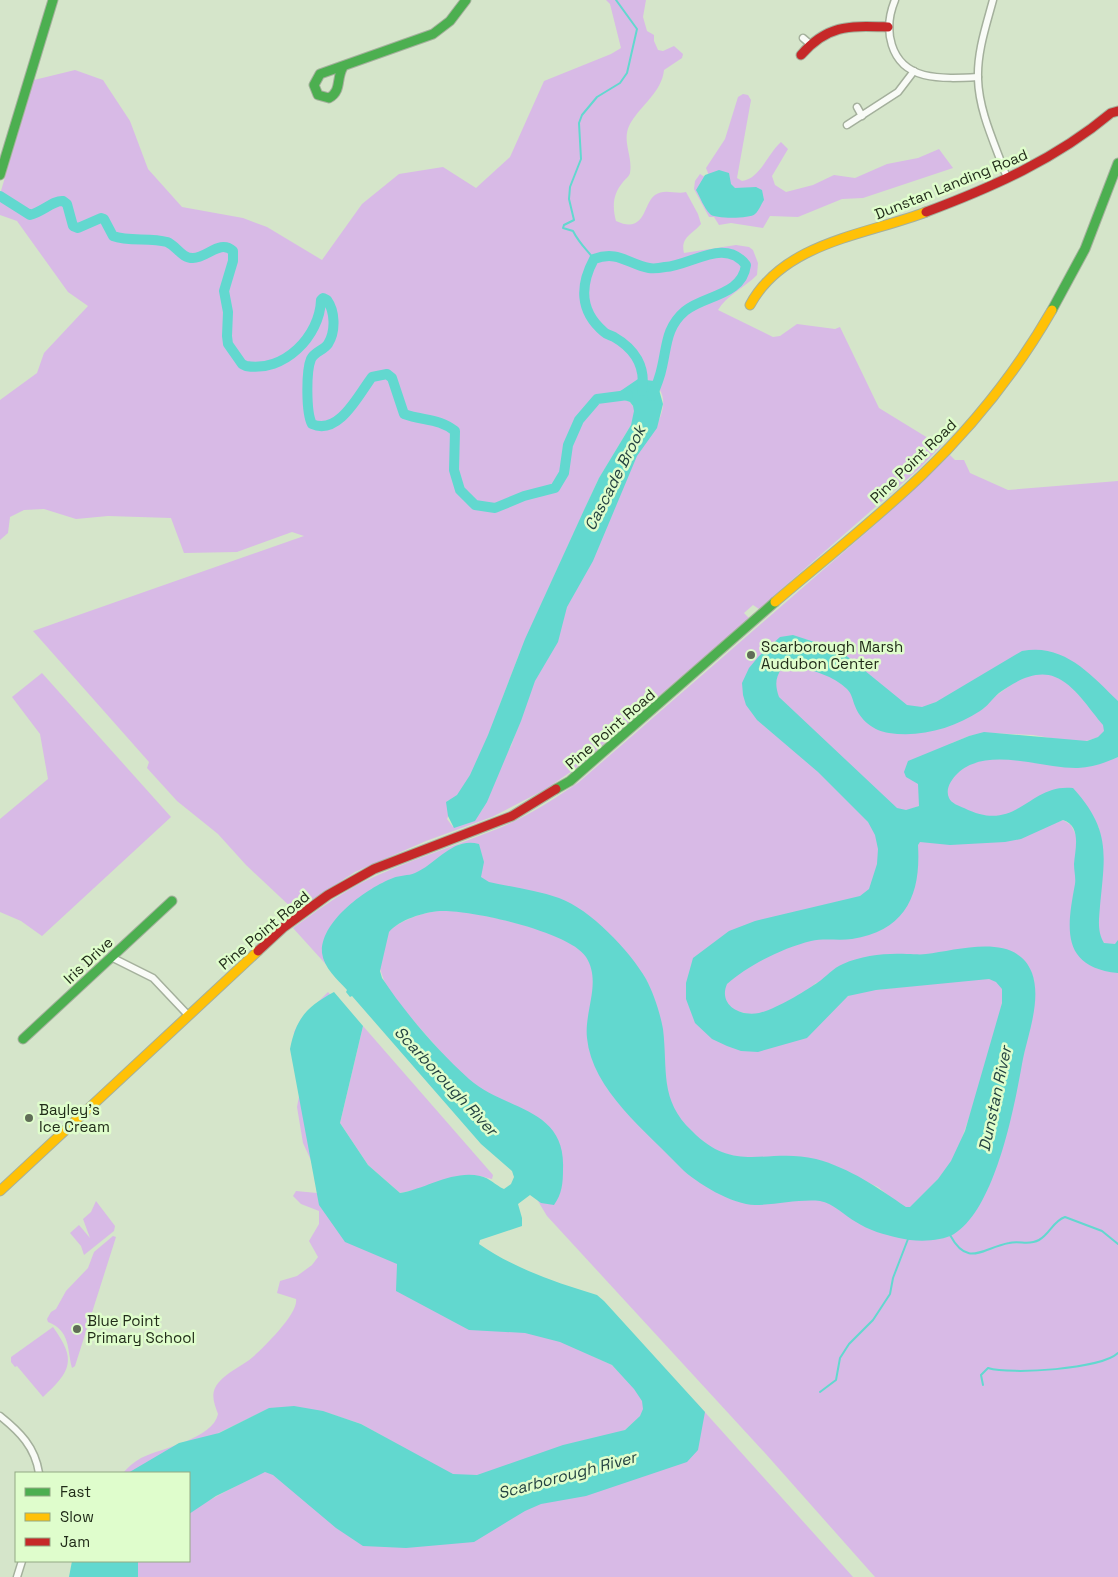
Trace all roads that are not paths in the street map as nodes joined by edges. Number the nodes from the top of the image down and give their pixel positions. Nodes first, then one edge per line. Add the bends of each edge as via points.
1 (54, 0) edge
2 (466, 0) edge
3 (894, 0) edge
4 (993, 0) edge
5 (888, 27) junction
6 (803, 38) dead end
7 (810, 44) junction
8 (801, 55) dead end
9 (343, 67) dead end
10 (914, 71) junction
11 (978, 78) junction
12 (857, 107) dead end
13 (1116, 109) edge
14 (862, 116) junction
15 (847, 125) dead end
16 (1118, 162) edge
17 (0, 175) edge
18 (1006, 178) junction
19 (750, 305) dead end
20 (172, 901) dead end
21 (111, 957) junction
22 (188, 1015) junction
23 (23, 1039) dead end
24 (0, 1191) edge
25 (0, 1416) edge
26 (39, 1472) edge
27 (22, 1562) edge
28 (17, 1577) edge

1 - 17 main road via 42,28
2 - 9 main road via 450,21 433,34
3 - 5 street
4 - 11 street via 982,40
5 - 7 main road via 836,28 823,33
5 - 10 street via 894,51
6 - 7 street
7 - 8 main road
10 - 11 street via 932,76
10 - 14 street via 898,92
11 - 18 street via 985,117
12 - 14 street
13 - 18 main road, Dunstan Landing Road via 1056,154
14 - 15 street
16 - 22 main road, Pine Point Road via 1088,243 1042,329 989,402 922,475 570,781 512,816 374,869 328,895 284,927
18 - 19 main road, Dunstan Landing Road via 918,215 809,250 789,262 761,287
20 - 21 main road, Iris Drive
21 - 22 street via 153,978
21 - 23 main road, Iris Drive
22 - 24 main road, Pine Point Road
25 - 26 street via 30,1444
27 - 28 street

